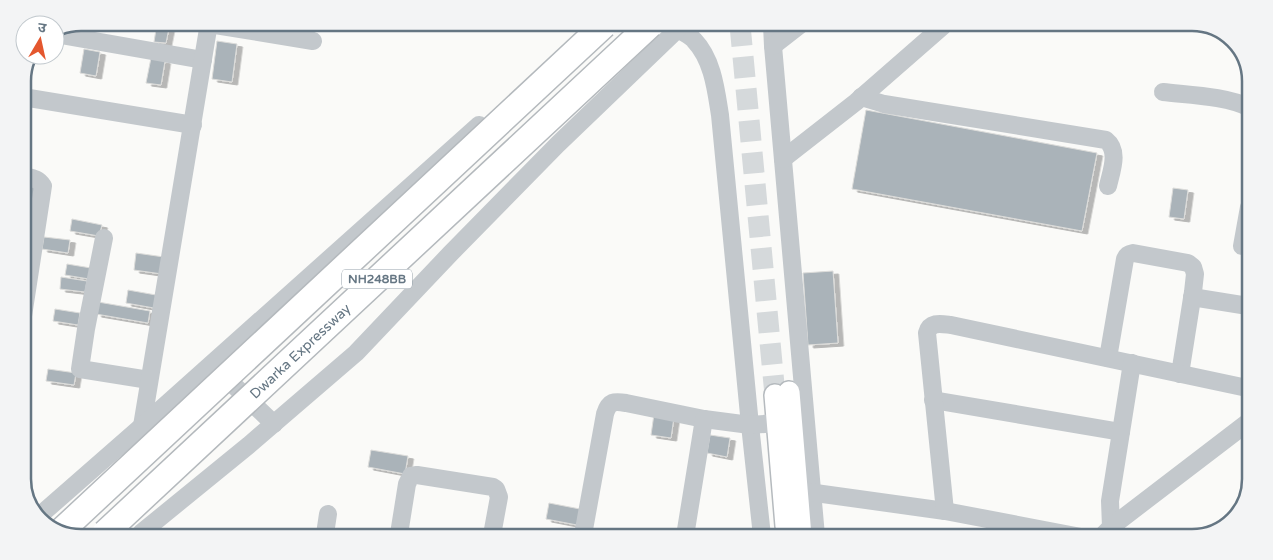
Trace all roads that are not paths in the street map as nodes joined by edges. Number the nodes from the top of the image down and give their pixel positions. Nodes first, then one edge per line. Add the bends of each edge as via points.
1 (208, 31) edge
2 (252, 31) edge
3 (582, 31) edge
4 (597, 31) edge
5 (644, 31) edge
6 (676, 31) edge
7 (685, 31) edge
8 (772, 31) edge
9 (792, 31) edge
10 (937, 31) edge
11 (65, 36) edge
12 (313, 41) dead end
13 (773, 46) junction
14 (204, 60) junction
15 (1163, 92) dead end
16 (861, 97) junction
17 (31, 98) edge
18 (1242, 104) edge
19 (193, 126) junction
20 (783, 159) junction
21 (31, 178) edge
22 (1108, 186) dead end
23 (104, 238) dead end
24 (31, 264) edge
25 (1192, 297) junction
26 (1242, 305) edge
27 (1108, 358) junction
28 (1132, 363) junction
29 (212, 364) junction
30 (1180, 374) junction
31 (149, 380) junction
32 (1242, 387) edge
33 (782, 394) tunnel mouth
34 (933, 400) junction
35 (704, 419) junction
36 (785, 423) junction
37 (274, 424) junction
38 (750, 425) junction
39 (142, 426) junction
40 (1242, 427) edge
41 (1121, 432) junction
42 (805, 492) junction
43 (945, 511) junction
44 (44, 512) edge
45 (328, 514) dead end
46 (66, 526) edge
47 (109, 529) edge
48 (147, 529) edge
49 (326, 529) edge
50 (400, 529) edge
51 (493, 529) edge
52 (584, 529) edge
53 (686, 529) edge
54 (761, 529) edge
55 (786, 529) edge
56 (802, 529) edge
57 (814, 529) edge
58 (1029, 529) edge
59 (1106, 529) edge
60 (1110, 529) edge

1 - 14 street
2 - 12 street
3 - 29 street
4 - 46 highway, NH248BB, bridge
5 - 47 highway, Dwarka Expressway / NH248BB, bridge
6 - 37 street via 558,144 356,353
7 - 38 street via 704,52 717,94
8 - 13 street
9 - 13 street
10 - 16 street
11 - 14 street
13 - 20 street
14 - 19 street
15 - 18 street
16 - 20 street
16 - 22 street via 884,104 1106,140 1113,147 1114,157
17 - 19 street
19 - 31 street
20 - 42 street
21 - 24 street via 43,186
23 - 31 street via 80,369
25 - 26 street
25 - 27 street via 1195,274 1190,264 1129,254 1125,260
25 - 30 street
27 - 28 street
27 - 34 street via 936,324 929,327 927,333
28 - 30 street
28 - 41 street
29 - 37 street
29 - 39 street
30 - 32 street
31 - 39 street
33 - 36 main road
34 - 41 street
34 - 43 street
35 - 38 street
35 - 52 street via 618,402 608,405
35 - 53 street
36 - 38 street
36 - 42 main road
36 - 55 main road
37 - 48 street
38 - 54 street
39 - 44 street
40 - 60 street
41 - 59 street
42 - 43 street
42 - 56 main road
42 - 57 street
43 - 58 street
45 - 49 street
50 - 51 street via 407,484 411,476 417,475 493,487 499,497

